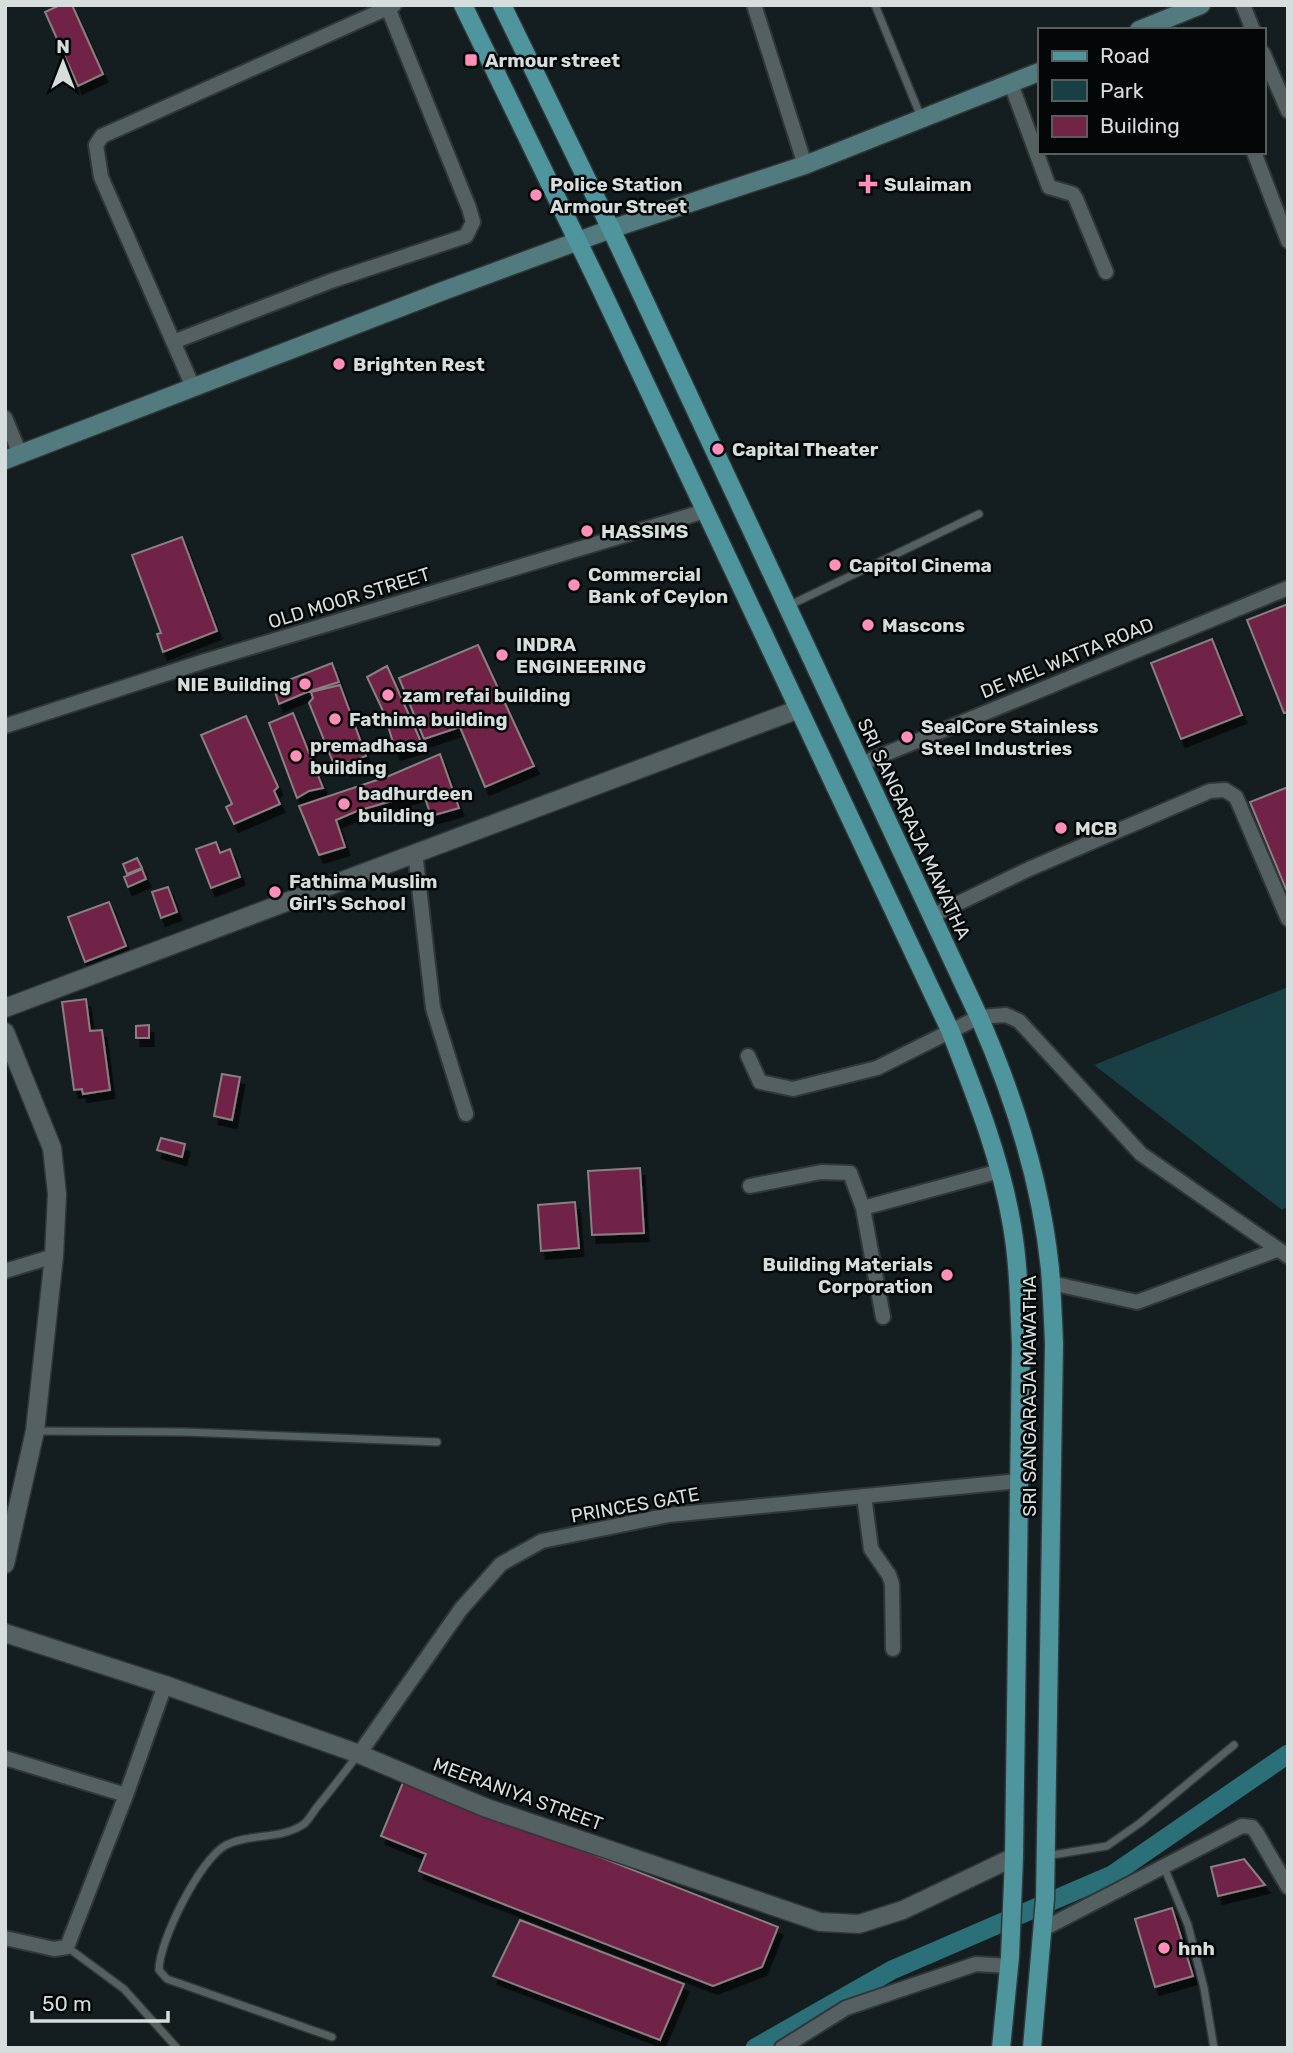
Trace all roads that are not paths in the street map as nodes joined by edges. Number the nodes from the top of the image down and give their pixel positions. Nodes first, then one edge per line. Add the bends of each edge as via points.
1 (463, 5) edge
2 (502, 5) edge
3 (754, 5) edge
4 (876, 5) edge
5 (1201, 5) edge
6 (1243, 5) edge
7 (391, 7) edge
8 (1160, 26) edge
9 (1252, 28) edge
10 (1265, 58) edge
11 (1038, 72) edge
12 (1011, 83) junction
13 (1288, 111) edge
14 (921, 118) junction
15 (1255, 154) edge
16 (805, 165) junction
17 (611, 229) junction
18 (1288, 240) edge
19 (578, 242) junction
20 (1106, 272) dead end
21 (173, 342) junction
22 (192, 387) junction
23 (5, 418) edge
24 (13, 457) edge
25 (705, 511) junction
26 (979, 514) dead end
27 (1288, 588) edge
28 (787, 607) junction
29 (799, 709) junction
30 (5, 726) edge
31 (861, 764) junction
32 (415, 852) junction
33 (932, 916) junction
34 (1288, 919) edge
35 (5, 1008) edge
36 (979, 1017) junction
37 (950, 1030) junction
38 (5, 1032) edge
39 (748, 1056) dead end
40 (466, 1114) dead end
41 (1000, 1171) junction
42 (750, 1186) dead end
43 (863, 1208) junction
44 (1283, 1253) edge
45 (54, 1256) junction
46 (5, 1272) edge
47 (1051, 1283) junction
48 (883, 1317) dead end
49 (35, 1431) junction
50 (437, 1442) dead end
51 (1019, 1481) junction
52 (864, 1496) junction
53 (5, 1564) edge
54 (5, 1633) edge
55 (893, 1649) dead end
56 (165, 1685) junction
57 (1234, 1745) dead end
58 (359, 1754) junction
59 (5, 1758) edge
60 (126, 1795) junction
61 (1014, 1857) junction
62 (1046, 1862) junction
63 (1164, 1867) junction
64 (1288, 1887) edge
65 (1043, 1922) junction
66 (5, 1938) edge
67 (67, 1947) junction
68 (1010, 1961) junction
69 (332, 2036) dead end
70 (177, 2048) edge
71 (782, 2048) edge
72 (1001, 2048) edge
73 (1032, 2048) edge
74 (1214, 2048) edge

1 - 19 main road, SRI SANGARAJA MAWATHA
2 - 17 main road, SRI SANGARAJA MAWATHA
3 - 16 street
4 - 14 lane
5 - 8 main road
6 - 9 street
7 - 21 street via 102,135 96,145 101,177
7 - 21 street via 469,208 473,222 466,236 331,281
10 - 13 street
11 - 12 main road
12 - 14 main road
12 - 20 street via 1049,187 1073,194
14 - 16 main road
15 - 18 street
16 - 17 main road
17 - 19 main road
17 - 28 main road, SRI SANGARAJA MAWATHA
19 - 22 main road
19 - 25 main road, SRI SANGARAJA MAWATHA
21 - 22 street
22 - 24 main road
23 - 24 street
25 - 29 main road, SRI SANGARAJA MAWATHA
25 - 30 street, OLD MOOR STREET
26 - 28 lane
27 - 31 street, DE MEL WATTA ROAD
28 - 31 main road, SRI SANGARAJA MAWATHA
29 - 32 street
29 - 37 main road, SRI SANGARAJA MAWATHA
31 - 33 main road, SRI SANGARAJA MAWATHA
32 - 35 street
32 - 40 street via 433,1008
33 - 34 street via 1210,791 1225,790 1236,797
33 - 36 main road, SRI SANGARAJA MAWATHA
36 - 37 street
36 - 44 street via 1006,1015 1019,1021 1141,1154
36 - 47 main road, SRI SANGARAJA MAWATHA via 1015,1109 1030,1163
37 - 39 street via 877,1068 793,1089 760,1082
37 - 41 main road, SRI SANGARAJA MAWATHA
38 - 45 street via 52,1148 57,1194
41 - 43 street
41 - 51 main road, SRI SANGARAJA MAWATHA via 1018,1272
42 - 43 street via 821,1172 850,1173
43 - 48 street
44 - 47 street via 1136,1302
45 - 46 street
45 - 49 street
47 - 62 main road, SRI SANGARAJA MAWATHA via 1054,1344
49 - 50 lane
49 - 53 street
51 - 52 street, PRINCES GATE
51 - 61 main road, SRI SANGARAJA MAWATHA
52 - 55 street via 871,1549 892,1584
52 - 58 street, PRINCES GATE via 669,1515 542,1541 501,1564 461,1609
54 - 56 street, MEERANIYA STREET
56 - 58 street, MEERANIYA STREET
56 - 60 street
57 - 62 lane via 1107,1846
58 - 61 street, MEERANIYA STREET via 484,1807 820,1922 859,1924 903,1910
58 - 69 lane via 304,1823 282,1833 228,1844 211,1857 192,1885 159,1961 159,1970 167,1979
59 - 60 street
60 - 67 street
61 - 68 main road, SRI SANGARAJA MAWATHA
62 - 65 main road, SRI SANGARAJA MAWATHA
63 - 64 street via 1247,1826 1256,1832
63 - 65 street
63 - 74 lane via 1188,1925
65 - 73 main road, SRI SANGARAJA MAWATHA
66 - 67 street via 54,1949
67 - 70 lane via 124,1989
68 - 71 street via 976,1964 846,2008
68 - 72 main road, SRI SANGARAJA MAWATHA

